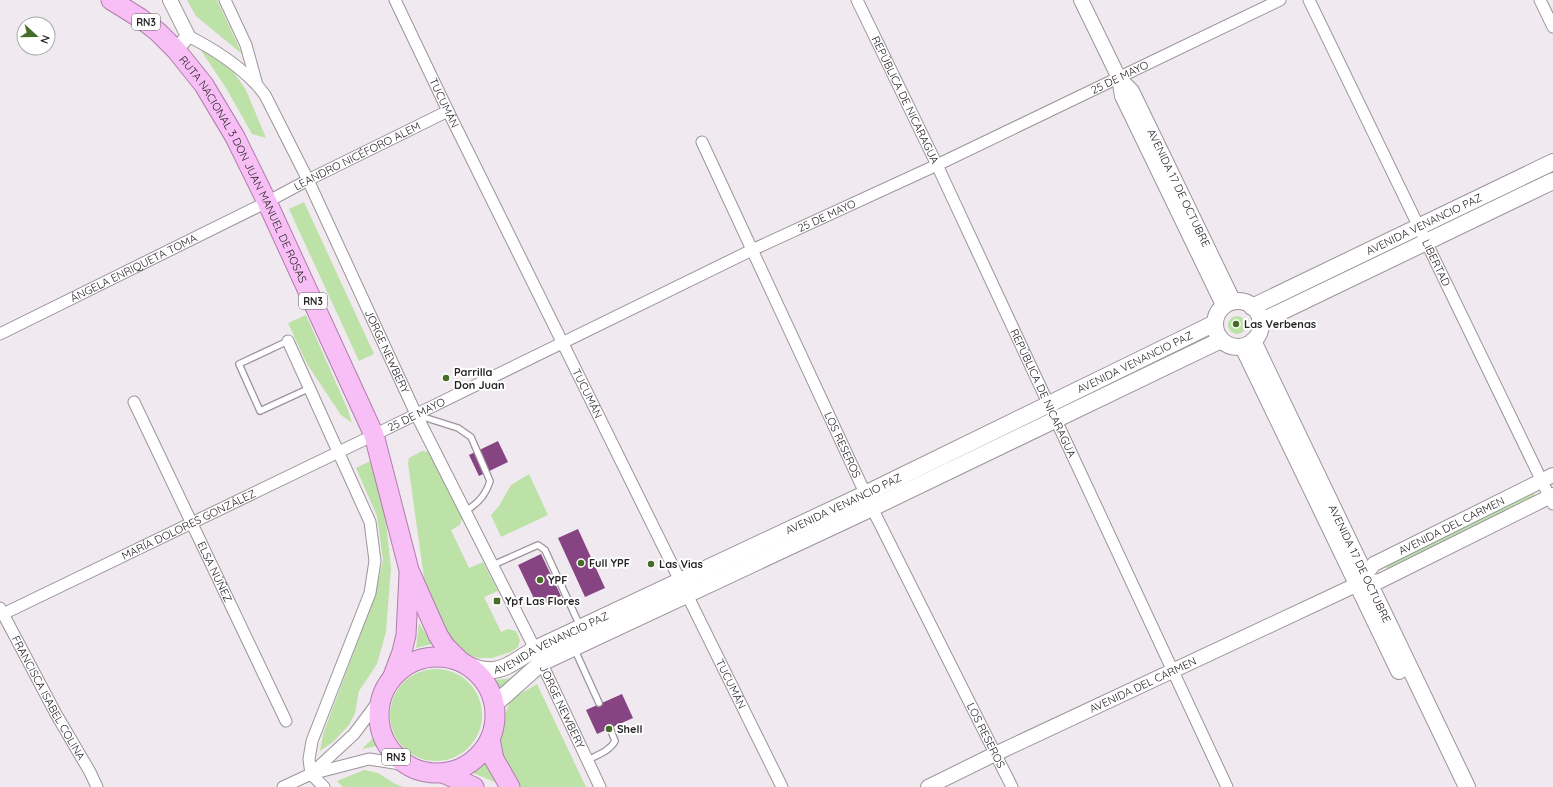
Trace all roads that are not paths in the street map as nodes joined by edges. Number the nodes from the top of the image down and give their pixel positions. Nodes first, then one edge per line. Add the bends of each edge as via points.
1 (111, 0) edge
2 (170, 0) edge
3 (225, 0) edge
4 (395, 0) edge
5 (857, 0) edge
6 (1081, 0) edge
7 (1280, 0) edge
8 (1309, 0) edge
9 (1540, 0) edge
10 (1553, 27) edge
11 (182, 43) junction
12 (1119, 78) junction
13 (257, 85) junction
14 (448, 111) junction
15 (702, 142) dead end
16 (1553, 162) edge
17 (937, 165) junction
18 (308, 180) junction
19 (1553, 181) edge
20 (267, 202) junction
21 (1418, 227) junction
22 (1426, 242) junction
23 (752, 250) junction
24 (1229, 304) junction
25 (1252, 307) junction
26 (1260, 322) junction
27 (1215, 323) junction
28 (0, 334) edge
29 (1221, 340) junction
30 (288, 341) joint
31 (562, 342) junction
32 (1248, 344) junction
33 (310, 388) junction
34 (134, 402) dead end
35 (1048, 405) junction
36 (416, 414) junction
37 (1055, 419) junction
38 (374, 435) junction
39 (339, 452) junction
40 (1547, 478) edge
41 (865, 494) junction
42 (1552, 499) edge
43 (872, 508) junction
44 (466, 511) junction
45 (193, 522) junction
46 (492, 564) junction
47 (409, 570) junction
48 (1364, 580) junction
49 (683, 589) junction
50 (2, 611) edge
51 (581, 628) junction
52 (574, 648) junction
53 (538, 656) junction
54 (464, 663) junction
55 (1172, 672) junction
56 (393, 676) junction
57 (381, 698) junction
58 (495, 704) junction
59 (599, 704) dead end
60 (286, 720) dead end
61 (610, 728) dead end
62 (490, 739) junction
63 (995, 754) junction
64 (588, 760) junction
65 (407, 765) junction
66 (443, 773) junction
67 (310, 774) junction
68 (97, 787) edge
69 (283, 787) edge
70 (324, 787) edge
71 (474, 787) edge
72 (510, 787) edge
73 (600, 787) edge
74 (782, 787) edge
75 (928, 787) edge
76 (1012, 787) edge
77 (1227, 787) edge
78 (1455, 787) edge
79 (1466, 787) edge

1 - 11 highway, RUTA NACIONAL 3 DON JUAN MANUEL DE ROSAS / RN3 via 158,32
2 - 11 street
3 - 13 street, JORGE NEWBERY via 246,45
4 - 14 street, TUCUMÁN
5 - 17 street, REPÚBLICA DE NICARAGUA
6 - 12 street, AVENIDA 17 DE OCTUBRE
7 - 12 street, 25 DE MAYO
8 - 21 street, LIBERTAD
9 - 10 street
11 - 13 street via 226,56
11 - 20 highway, RUTA NACIONAL 3 DON JUAN MANUEL DE ROSAS / RN3 via 235,136
12 - 17 street, 25 DE MAYO
12 - 24 street, AVENIDA 17 DE OCTUBRE via 1132,91
13 - 18 street, JORGE NEWBERY via 265,95
14 - 18 street, LEANDRO NICÉFORO ALEM
14 - 31 street, TUCUMÁN
15 - 23 street, LOS RESEROS
16 - 21 main road, AVENIDA VENANCIO PAZ
17 - 23 street, 25 DE MAYO
17 - 35 street, REPÚBLICA DE NICARAGUA
18 - 20 street, LEANDRO NICÉFORO ALEM
18 - 36 street, JORGE NEWBERY
19 - 22 main road, AVENIDA VENANCIO PAZ
20 - 28 street, ÁNGELA ENRIQUETA TOMA
20 - 38 highway, RUTA NACIONAL 3 DON JUAN MANUEL DE ROSAS / RN3
21 - 22 street, LIBERTAD
21 - 25 main road, AVENIDA VENANCIO PAZ
22 - 26 main road, AVENIDA VENANCIO PAZ
22 - 40 street, LIBERTAD
23 - 31 street, 25 DE MAYO
23 - 41 street, LOS RESEROS
24 - 25 main road via 1247,303
24 - 27 main road via 1218,314
25 - 26 main road
26 - 32 main road via 1259,332
27 - 29 main road
27 - 35 main road, AVENIDA VENANCIO PAZ
29 - 32 main road via 1231,346
29 - 37 main road, AVENIDA VENANCIO PAZ
30 - 33 street
30 - 33 lane via 239,364 260,411
31 - 36 street, 25 DE MAYO
31 - 49 street, TUCUMÁN
32 - 48 main road, AVENIDA 17 DE OCTUBRE
33 - 39 street
34 - 45 street, ELSA NÚÑEZ
35 - 37 street, REPÚBLICA DE NICARAGUA
35 - 41 main road, AVENIDA VENANCIO PAZ
36 - 38 street, 25 DE MAYO
36 - 44 street, JORGE NEWBERY
36 - 44 lane via 458,428 471,437 490,481 487,491 475,506
37 - 43 main road, AVENIDA VENANCIO PAZ
37 - 55 street, REPÚBLICA DE NICARAGUA
38 - 39 street, MARÍA DOLORES GONZÁLEZ
38 - 47 highway, RUTA NACIONAL 3 DON JUAN MANUEL DE ROSAS / RN3
39 - 45 street, MARÍA DOLORES GONZÁLEZ
39 - 67 street via 370,522 375,561 370,593 312,741
40 - 42 street, LIBERTAD
40 - 48 street, AVENIDA DEL CARMEN via 1374,564
41 - 43 street, LOS RESEROS
41 - 49 main road, AVENIDA VENANCIO PAZ
42 - 48 street, AVENIDA DEL CARMEN via 1380,580
43 - 49 main road, AVENIDA VENANCIO PAZ
43 - 63 street, LOS RESEROS
44 - 46 street, JORGE NEWBERY
45 - 50 street, MARÍA DOLORES GONZÁLEZ
45 - 60 street, ELSA NÚÑEZ
46 - 51 lane via 538,545 545,550
46 - 53 street, JORGE NEWBERY
47 - 54 highway, RUTA NACIONAL 3 DON JUAN MANUEL DE ROSAS / RN3 via 438,635 445,646
47 - 56 highway, RUTA NACIONAL 3 DON JUAN MANUEL DE ROSAS / RN3 via 406,635
48 - 55 street, AVENIDA DEL CARMEN
48 - 78 main road, AVENIDA 17 DE OCTUBRE
48 - 79 main road, AVENIDA 17 DE OCTUBRE
49 - 51 main road, AVENIDA VENANCIO PAZ
49 - 52 main road, AVENIDA VENANCIO PAZ
49 - 74 street, TUCUMÁN
50 - 68 street, FRANCISCA ISABEL COLINA
51 - 53 main road, AVENIDA VENANCIO PAZ
52 - 53 main road, AVENIDA VENANCIO PAZ
52 - 59 lane
53 - 54 main road, AVENIDA VENANCIO PAZ via 495,670 485,670
53 - 58 main road, AVENIDA VENANCIO PAZ
53 - 64 street, JORGE NEWBERY
54 - 56 highway, RN3 via 443,656 424,658 407,664
54 - 58 highway, RN3 via 486,682
55 - 63 street, AVENIDA DEL CARMEN
55 - 77 street, REPÚBLICA DE NICARAGUA
56 - 57 highway, RN3
57 - 65 highway, RN3 via 380,728 386,743
57 - 67 street via 354,734
58 - 62 highway, RN3 via 495,722
61 - 64 lane via 615,741 613,745
62 - 66 highway, RN3 via 472,762 458,770
62 - 72 highway, RN3 via 494,759
63 - 75 street, AVENIDA DEL CARMEN
63 - 76 street, LOS RESEROS
64 - 73 street, JORGE NEWBERY
65 - 66 highway, RN3 via 424,772
65 - 67 street via 369,760
66 - 71 highway, RN3
67 - 69 street
67 - 70 street

